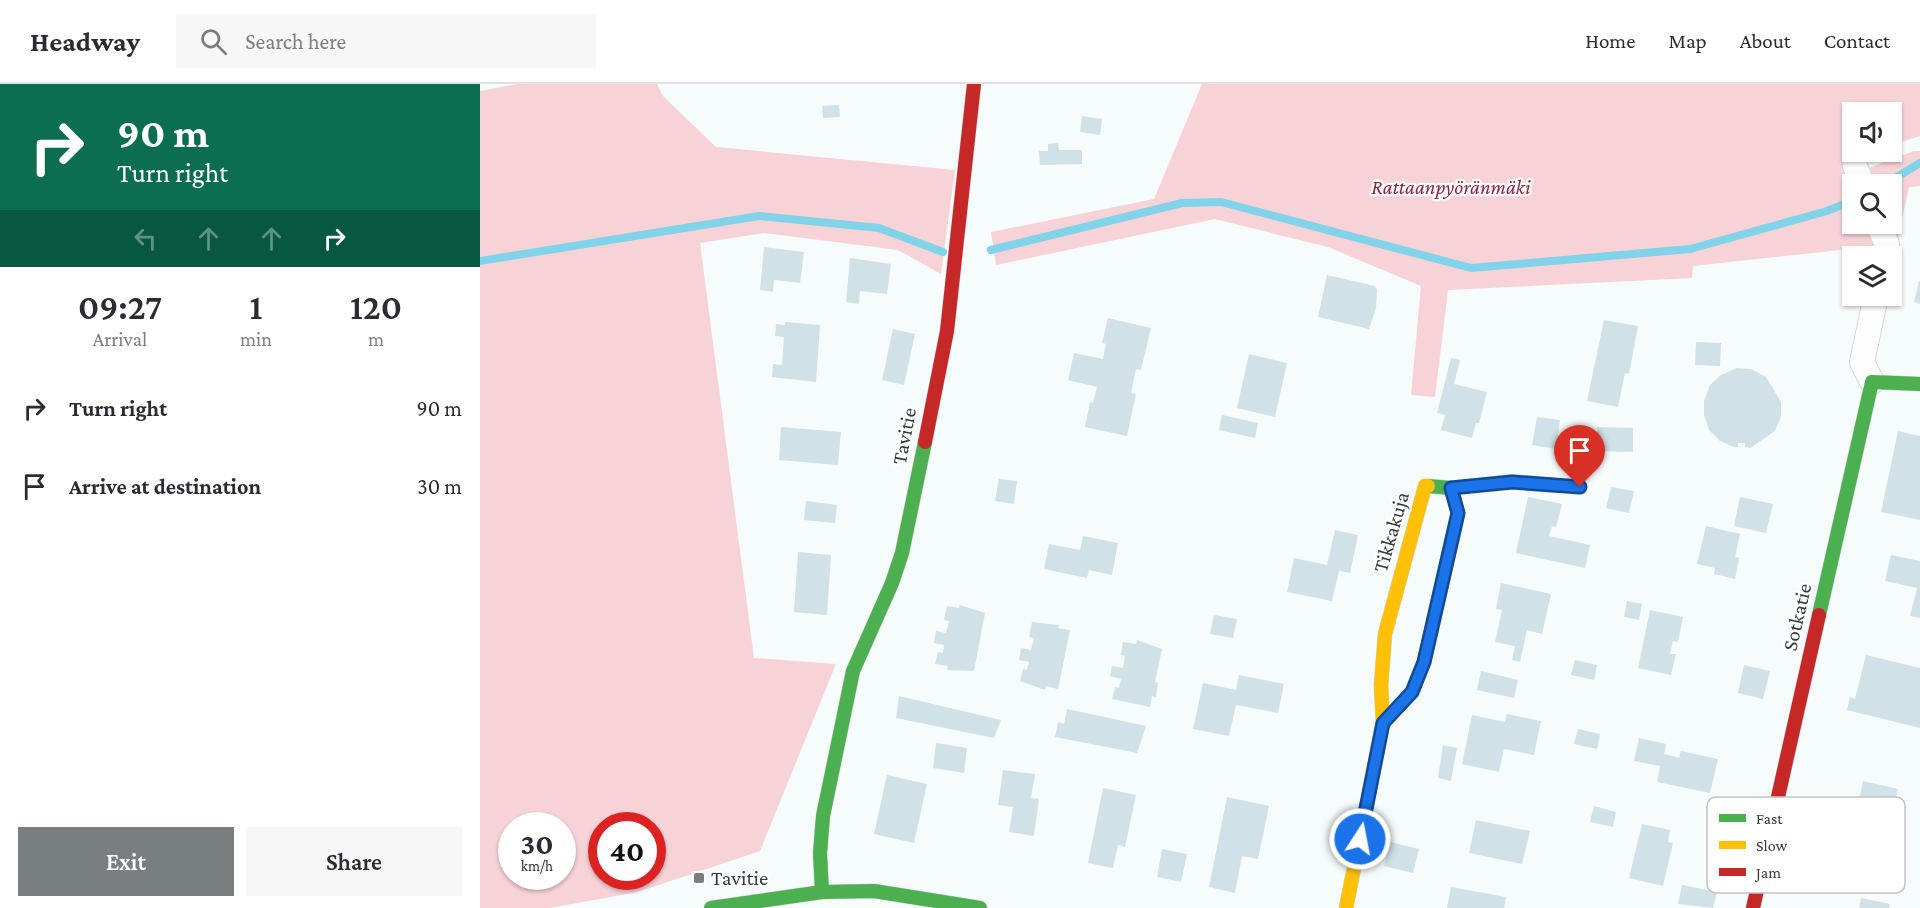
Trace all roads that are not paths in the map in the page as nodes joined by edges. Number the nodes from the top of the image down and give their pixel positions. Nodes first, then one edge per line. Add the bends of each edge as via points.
1 (974, 84) edge
2 (1874, 306) edge
3 (1872, 382) junction
4 (1920, 384) edge
5 (1580, 487) dead end
6 (1451, 488) junction
7 (1383, 723) junction
8 (1778, 797) edge
9 (822, 892) junction
10 (1756, 893) edge
11 (711, 908) edge
12 (980, 908) edge
13 (1346, 908) edge
14 (1753, 908) edge

1 - 9 street, Tavitie via 947,331 902,553 853,671 823,816
2 - 3 street via 1862,362
3 - 4 street
3 - 8 street, Sotkatie
5 - 6 lane via 1512,482
6 - 7 street via 1458,513 1424,662 1412,692
6 - 7 street, Tikkakuja via 1425,486 1385,634
7 - 13 street, Tikkakuja
9 - 11 street
9 - 12 street via 873,891
10 - 14 street, Sotkatie

